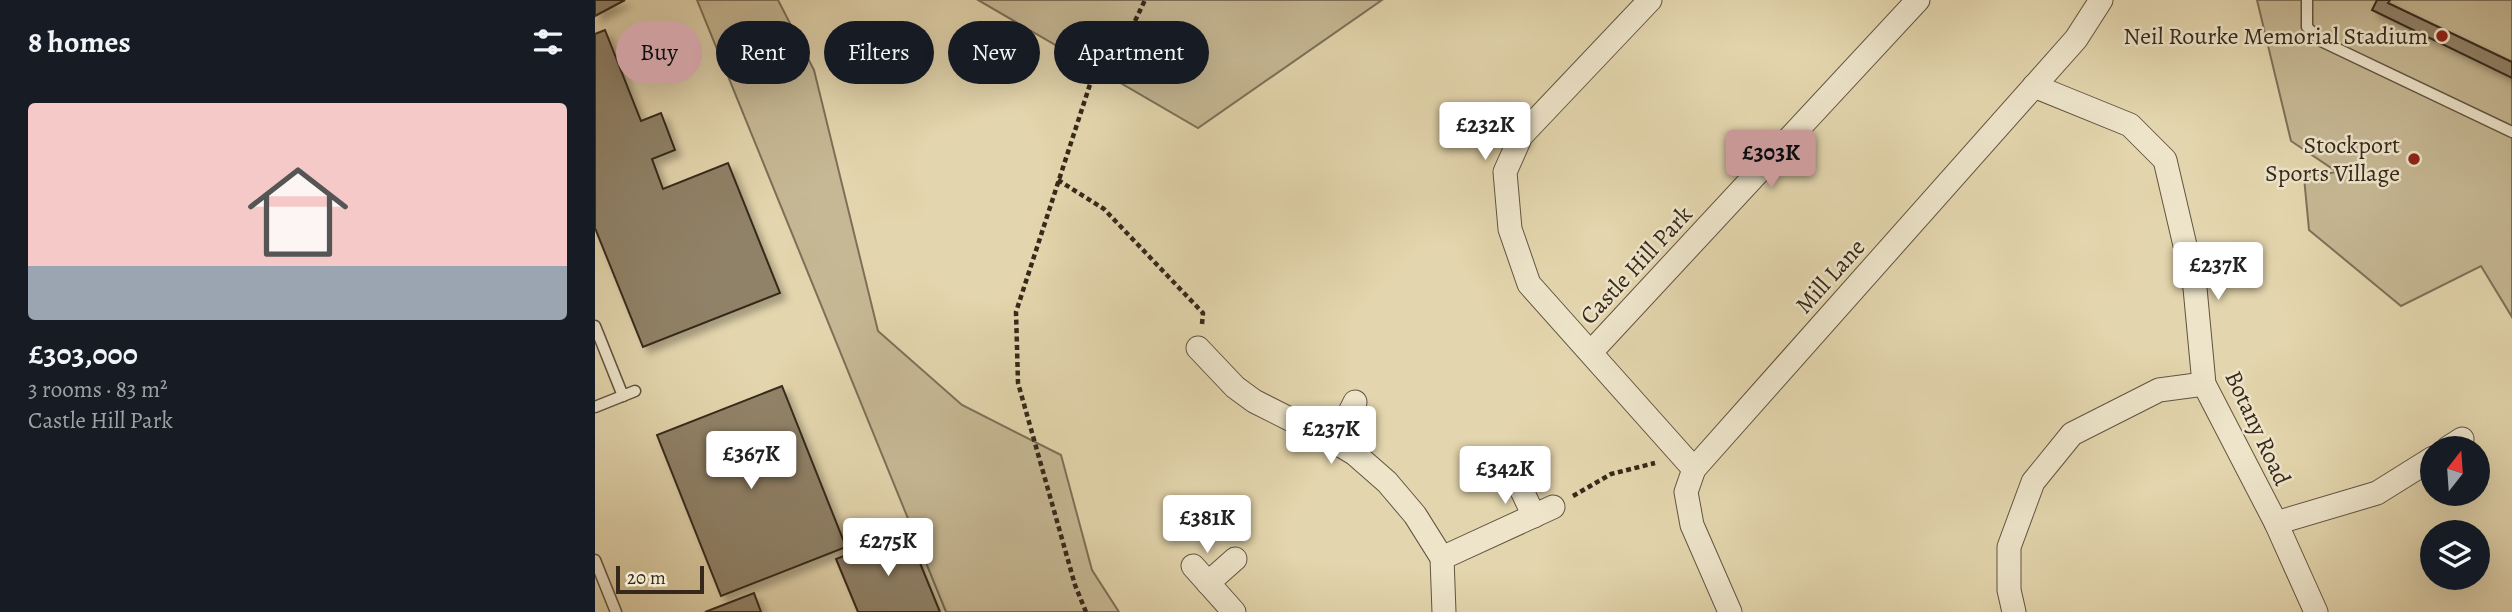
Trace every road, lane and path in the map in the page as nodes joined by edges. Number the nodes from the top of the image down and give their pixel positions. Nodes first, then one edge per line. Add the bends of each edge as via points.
1 (1145, 0) edge
2 (1650, 0) edge
3 (1918, 0) edge
4 (2101, 0) edge
5 (2307, 0) edge
6 (2034, 86) junction
7 (2512, 132) edge
8 (1058, 180) junction
9 (595, 326) edge
10 (1198, 348) joint
11 (1592, 351) junction
12 (2204, 384) junction
13 (635, 391) dead end
14 (623, 396) junction
15 (1355, 402) dead end
16 (595, 407) edge
17 (1335, 442) junction
18 (2420, 466) edge
19 (1694, 469) junction
20 (1515, 476) dead end
21 (1544, 511) junction
22 (2276, 523) junction
23 (1442, 558) junction
24 (1235, 559) dead end
25 (595, 560) edge
26 (616, 612) edge
27 (1086, 612) edge
28 (1234, 612) edge
29 (1444, 612) edge
30 (1730, 612) edge
31 (2014, 612) edge
32 (2316, 612) edge

1 - 8 path via 1124,44 1094,72
2 - 11 street, Castle Hill Park via 1521,136 1505,172 1510,229 1528,284
3 - 11 street, Castle Hill Park
4 - 6 street, Mill Lane
5 - 7 lane via 2307,27 2321,41
6 - 12 street, Botany Road via 2130,125 2165,160 2195,288
6 - 19 street, Mill Lane
8 - 10 path via 1104,209 1203,313
8 - 27 path via 1016,312 1018,383
9 - 14 lane
10 - 17 street via 1254,401
11 - 19 street, Castle Hill Park
12 - 22 street, Botany Road
12 - 31 street via 2159,390 2072,434 2064,443 2033,482 2009,547
13 - 14 lane
14 - 16 lane
15 - 17 street
17 - 23 street via 1387,482
18 - 22 street via 2377,493
19 - 21 path via 1654,463 1621,471
19 - 30 street via 1686,492 1692,525
20 - 21 street
21 - 23 street
22 - 32 street, Botany Road
23 - 29 street
24 - 28 street via 1201,575
25 - 26 lane

